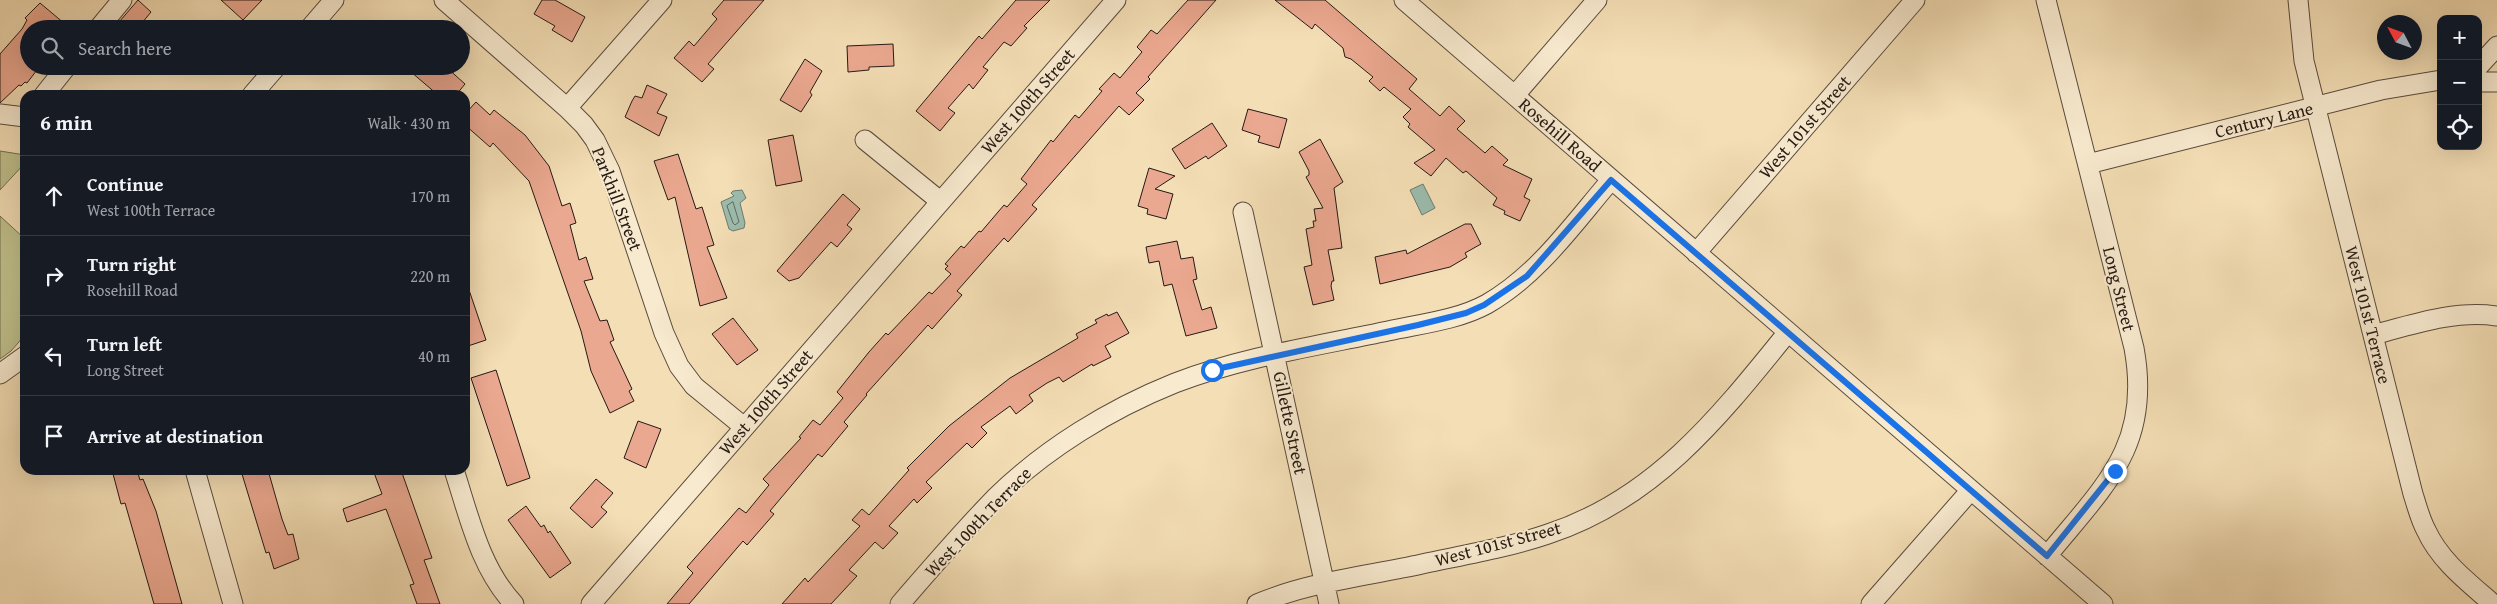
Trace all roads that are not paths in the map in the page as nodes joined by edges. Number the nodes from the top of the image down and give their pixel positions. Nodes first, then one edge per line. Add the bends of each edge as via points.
1 (122, 0) edge
2 (334, 0) edge
3 (444, 0) edge
4 (662, 0) edge
5 (1116, 0) edge
6 (1404, 0) edge
7 (1597, 0) edge
8 (1915, 0) edge
9 (2046, 0) edge
10 (2298, 0) edge
11 (105, 20) edge
12 (317, 20) edge
13 (467, 20) edge
14 (470, 23) edge
15 (2497, 46) edge
16 (2482, 63) edge
17 (60, 75) edge
18 (269, 75) edge
19 (2437, 81) edge
20 (2482, 82) edge
21 (2497, 82) edge
22 (48, 90) edge
23 (256, 90) edge
24 (1515, 95) junction
25 (2315, 107) junction
26 (567, 108) junction
27 (0, 114) edge
28 (20, 116) edge
29 (865, 140) dead end
30 (2088, 164) junction
31 (1611, 180) junction
32 (940, 201) junction
33 (1243, 212) dead end
34 (1696, 253) junction
35 (2497, 316) edge
36 (1788, 332) junction
37 (2373, 335) junction
38 (1276, 355) junction
39 (20, 360) edge
40 (0, 374) edge
41 (744, 427) junction
42 (196, 475) edge
43 (456, 475) edge
44 (1971, 490) junction
45 (2047, 556) junction
46 (1324, 584) junction
47 (233, 604) edge
48 (514, 604) edge
49 (591, 604) edge
50 (900, 604) edge
51 (1257, 604) edge
52 (1329, 604) edge
53 (1871, 604) edge
54 (2103, 604) edge
55 (2492, 604) edge

1 - 11 street
2 - 12 street
3 - 13 street, Parkhill Street
4 - 26 street
5 - 32 street, West 100th Street
6 - 24 street, Rosehill Road
7 - 24 street
8 - 34 street, West 101st Street
9 - 30 street, Long Street
10 - 25 street, West 101st Terrace via 2304,61
14 - 26 street, Parkhill Street
15 - 16 street
17 - 22 street
18 - 23 street
19 - 25 street, Century Lane via 2381,90
20 - 21 street
24 - 31 street, Rosehill Road
25 - 30 street, Century Lane
25 - 37 street, West 101st Terrace
26 - 41 street, Parkhill Street via 595,140 610,171 678,366 694,386
27 - 28 street
29 - 32 street
30 - 45 street, Long Street via 2134,348 2138,402 2127,448 2115,471
31 - 34 street, Rosehill Road
31 - 38 street, West 100th Terrace via 1527,276 1484,305 1418,325
32 - 41 street, West 100th Street
33 - 38 street, Gillette Street
34 - 36 street, Rosehill Road
35 - 37 street via 2444,317
36 - 44 street, Rosehill Road
36 - 46 street, West 101st Street via 1691,445 1627,496 1549,534
37 - 55 street, West 101st Terrace via 2412,494 2426,531 2456,572
38 - 46 street, Gillette Street
38 - 50 street, West 100th Terrace via 1212,370 1173,384 1085,428 1032,466 996,498
39 - 40 street
41 - 49 street, West 100th Street
42 - 47 street
43 - 48 street via 489,571
44 - 45 street, Rosehill Road
44 - 53 street
45 - 54 street, Rosehill Road
46 - 51 street, West 101st Street
46 - 52 street, Gillette Street

